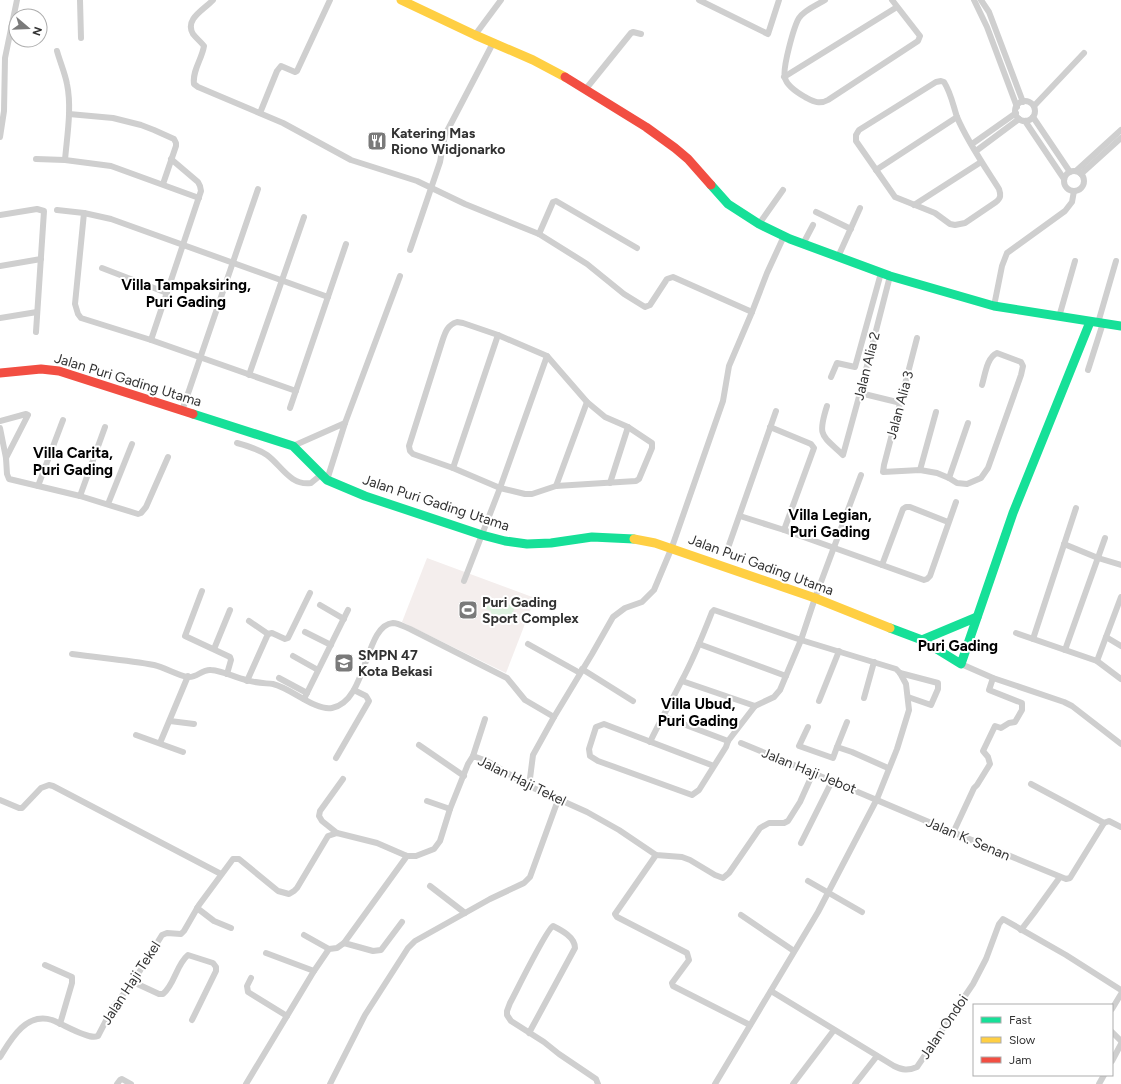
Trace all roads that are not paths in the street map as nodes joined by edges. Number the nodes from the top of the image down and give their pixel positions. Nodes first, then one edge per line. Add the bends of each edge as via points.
1 (17, 0) edge
2 (80, 0) edge
3 (212, 0) edge
4 (330, 0) edge
5 (401, 0) edge
6 (501, 0) edge
7 (699, 0) edge
8 (780, 0) edge
9 (825, 0) edge
10 (892, 0) edge
11 (974, 0) edge
12 (982, 0) edge
13 (897, 7) junction
14 (641, 34) dead end
15 (475, 35) junction
16 (81, 38) dead end
17 (493, 43) junction
18 (57, 51) dead end
19 (1084, 53) dead end
20 (784, 77) junction
21 (584, 90) junction
22 (1023, 102) junction
23 (1034, 106) junction
24 (260, 113) junction
25 (69, 114) junction
26 (1019, 115) junction
27 (957, 117) junction
28 (1033, 117) junction
29 (2, 120) edge
30 (1121, 130) edge
31 (0, 137) edge
32 (1121, 138) edge
33 (974, 147) junction
34 (36, 159) dead end
35 (171, 159) junction
36 (65, 160) junction
37 (981, 162) junction
38 (876, 170) junction
39 (1075, 172) junction
40 (1064, 179) junction
41 (163, 184) junction
42 (431, 187) junction
43 (258, 189) dead end
44 (783, 190) dead end
45 (1074, 191) junction
46 (199, 198) junction
47 (914, 205) junction
48 (860, 208) dead end
49 (57, 210) dead end
50 (816, 212) dead end
51 (84, 213) junction
52 (0, 215) edge
53 (304, 217) dead end
54 (759, 224) junction
55 (813, 225) dead end
56 (851, 229) junction
57 (538, 234) junction
58 (784, 236) junction
59 (346, 244) dead end
60 (803, 244) junction
61 (183, 245) junction
62 (637, 248) dead end
63 (410, 250) dead end
64 (838, 257) junction
65 (41, 259) junction
66 (1075, 261) dead end
67 (1116, 261) dead end
68 (232, 262) junction
69 (0, 266) edge
70 (102, 268) dead end
71 (886, 275) junction
72 (400, 276) dead end
73 (282, 279) junction
74 (166, 293) junction
75 (328, 297) junction
76 (994, 306) junction
77 (37, 312) junction
78 (752, 312) junction
79 (1059, 317) junction
80 (0, 318) edge
81 (1097, 322) junction
82 (1121, 326) edge
83 (36, 332) dead end
84 (498, 335) junction
85 (917, 338) dead end
86 (151, 340) junction
87 (547, 356) junction
88 (200, 357) junction
89 (1088, 370) dead end
90 (0, 374) edge
91 (248, 375) junction
92 (831, 377) dead end
93 (982, 385) dead end
94 (296, 391) junction
95 (860, 393) junction
96 (587, 402) junction
97 (901, 403) junction
98 (827, 406) dead end
99 (290, 408) dead end
100 (182, 411) junction
101 (776, 411) dead end
102 (936, 412) dead end
103 (63, 420) dead end
104 (0, 421) edge
105 (345, 423) junction
106 (968, 423) dead end
107 (105, 427) dead end
108 (628, 427) junction
109 (770, 427) junction
110 (0, 428) edge
111 (238, 443) dead end
112 (132, 444) dead end
113 (293, 446) junction
114 (168, 457) dead end
115 (6, 458) junction
116 (453, 468) junction
117 (920, 470) junction
118 (862, 475) dead end
119 (325, 477) junction
120 (949, 478) junction
121 (610, 483) junction
122 (38, 486) junction
123 (556, 486) junction
124 (500, 488) junction
125 (80, 496) junction
126 (956, 502) dead end
127 (108, 504) junction
128 (1076, 508) dead end
129 (740, 516) junction
130 (948, 522) junction
131 (784, 530) junction
132 (482, 535) junction
133 (1104, 538) dead end
134 (1064, 544) junction
135 (729, 545) dead end
136 (672, 547) junction
137 (834, 548) junction
138 (1098, 558) junction
139 (882, 565) junction
140 (1121, 565) edge
141 (464, 581) dead end
142 (202, 590) dead end
143 (310, 593) dead end
144 (815, 598) junction
145 (1120, 601) edge
146 (320, 605) dead end
147 (230, 610) dead end
148 (348, 610) dead end
149 (977, 618) junction
150 (344, 619) junction
151 (249, 621) dead end
152 (305, 632) dead end
153 (1016, 633) dead end
154 (268, 634) junction
155 (1106, 637) junction
156 (802, 639) junction
157 (1033, 639) junction
158 (922, 640) junction
159 (528, 644) dead end
160 (700, 644) junction
161 (331, 645) junction
162 (1121, 646) edge
163 (214, 649) junction
164 (1065, 650) junction
165 (839, 651) junction
166 (72, 654) dead end
167 (293, 656) dead end
168 (1097, 661) junction
169 (874, 662) junction
170 (961, 664) junction
171 (318, 670) junction
172 (581, 671) junction
173 (900, 673) junction
174 (227, 674) junction
175 (188, 676) junction
176 (786, 676) junction
177 (279, 678) dead end
178 (993, 678) junction
179 (1121, 679) edge
180 (247, 681) junction
181 (682, 681) junction
182 (354, 690) junction
183 (305, 696) junction
184 (864, 698) dead end
185 (908, 698) junction
186 (633, 701) dead end
187 (819, 702) dead end
188 (755, 706) junction
189 (662, 716) junction
190 (554, 717) junction
191 (484, 719) dead end
192 (170, 721) junction
193 (847, 722) dead end
194 (194, 724) dead end
195 (808, 727) dead end
196 (136, 735) dead end
197 (728, 741) junction
198 (650, 742) junction
199 (160, 743) junction
200 (741, 743) dead end
201 (1121, 744) edge
202 (419, 745) dead end
203 (837, 747) junction
204 (182, 752) dead end
205 (473, 756) junction
206 (336, 758) dead end
207 (714, 766) junction
208 (888, 768) junction
209 (813, 773) junction
210 (464, 776) junction
211 (342, 779) dead end
212 (832, 781) junction
213 (1031, 784) dead end
214 (529, 786) junction
215 (0, 800) edge
216 (558, 800) junction
217 (877, 800) junction
218 (427, 801) dead end
219 (450, 809) junction
220 (1104, 823) junction
221 (1121, 827) edge
222 (337, 833) junction
223 (954, 833) junction
224 (801, 843) dead end
225 (406, 856) junction
226 (656, 856) junction
227 (221, 874) junction
228 (1060, 876) junction
229 (808, 881) dead end
230 (430, 886) dead end
231 (829, 892) junction
232 (197, 908) junction
233 (862, 912) dead end
234 (464, 913) junction
235 (741, 915) dead end
236 (402, 922) dead end
237 (231, 928) dead end
238 (1021, 930) junction
239 (304, 935) dead end
240 (344, 944) junction
241 (329, 949) junction
242 (794, 951) junction
243 (266, 953) dead end
244 (45, 965) dead end
245 (314, 971) junction
246 (251, 978) dead end
247 (133, 982) junction
248 (1121, 990) edge
249 (771, 991) junction
250 (1121, 994) edge
251 (1113, 1007) edge
252 (287, 1016) junction
253 (192, 1020) dead end
254 (60, 1024) junction
255 (750, 1025) junction
256 (834, 1030) junction
257 (530, 1033) junction
258 (1113, 1033) edge
259 (1121, 1042) edge
260 (876, 1056) junction
261 (0, 1057) edge
262 (1113, 1059) edge
263 (117, 1084) edge
264 (131, 1084) edge
265 (246, 1084) edge
266 (330, 1084) edge
267 (598, 1084) edge
268 (715, 1084) edge
269 (793, 1084) edge
270 (855, 1084) edge

1 - 29 street via 5,58
2 - 16 street
3 - 24 street via 197,13 191,23 192,33 204,46 193,79 194,84 198,88
4 - 24 street via 297,71 281,66
5 - 15 street
6 - 15 street
7 - 8 street via 768,34
9 - 20 street via 802,14 799,19 785,65
10 - 13 street
11 - 26 street via 987,27
12 - 22 street via 989,12
13 - 20 street
13 - 20 street via 920,36 918,42 828,100 816,102 802,95
14 - 21 street via 631,33
15 - 17 street
17 - 21 street via 537,62
17 - 42 street via 445,135 440,162
18 - 25 street via 67,84
19 - 23 street
21 - 54 street via 646,127 675,148 700,171 728,204
22 - 23 street
22 - 26 street
23 - 28 street
24 - 42 street via 351,160
25 - 35 street via 113,118 167,135 176,143
25 - 36 street
26 - 28 street via 1029,120
26 - 33 street
26 - 40 street
27 - 33 street
27 - 38 street
27 - 38 street via 948,88 944,82 936,82 859,130 856,141
28 - 39 street
29 - 31 street
30 - 39 street
32 - 39 street
33 - 37 street
34 - 36 street
35 - 41 street
35 - 46 street via 198,182 201,191
36 - 41 street via 111,166
37 - 47 street
37 - 47 street via 999,189 1000,199 965,223 955,225 935,213
38 - 47 street via 892,194
39 - 40 street via 1066,175
39 - 45 street via 1084,180 1080,189
40 - 45 street via 1066,188
41 - 46 street
42 - 57 street
42 - 63 street
43 - 68 street
44 - 54 street
45 - 76 street via 1072,202 1065,211 1007,253
46 - 61 street
48 - 56 street
49 - 51 street
50 - 56 street
51 - 61 street via 112,219
51 - 86 street via 75,304 78,314 81,318
52 - 65 street via 44,210
53 - 73 street
54 - 58 street
55 - 60 street
56 - 64 street
57 - 62 street via 553,202 556,201
57 - 78 street via 587,264 624,294 645,307 650,305 668,279 673,278
58 - 60 street
58 - 78 street
59 - 75 street
60 - 64 street
61 - 68 street
61 - 74 street
64 - 71 street
65 - 69 street
65 - 77 street
66 - 79 street
67 - 81 street
68 - 73 street
68 - 88 street
70 - 74 street
71 - 76 street
71 - 92 street via 855,368 837,363
71 - 95 street, Jalan Alia 2
72 - 105 street
73 - 75 street
73 - 91 street
74 - 86 street
75 - 94 street
76 - 79 street
77 - 80 street
77 - 83 street
78 - 136 street via 729,366 723,401
79 - 81 street
81 - 82 street
81 - 89 street
81 - 149 street via 1013,513
84 - 87 street
84 - 116 street
84 - 116 street via 457,322 447,329 442,342 409,446 413,454
85 - 97 street, Jalan Alia 3
86 - 88 street
87 - 96 street
87 - 124 street
88 - 91 street
88 - 100 street
90 - 100 street, Jalan Puri Gading Utama via 41,369 59,371
91 - 94 street
93 - 120 street via 990,359 995,353 1021,362 1021,375 985,475 967,484
94 - 99 street
95 - 97 street
95 - 98 street, Jalan Alia 2 via 843,455 822,433
96 - 108 street via 605,418
96 - 123 street
97 - 117 street, Jalan Alia 3 via 883,472
100 - 113 street, Jalan Puri Gading Utama
101 - 109 street
102 - 117 street
103 - 122 street
104 - 115 street via 28,415
105 - 113 street
105 - 119 street
106 - 120 street
107 - 125 street
108 - 121 street
108 - 121 street via 648,439 652,443 652,448 639,479
109 - 129 street
109 - 131 street via 812,444 814,448
110 - 115 street
111 - 119 street via 265,454 289,477 300,482 311,483
112 - 127 street
113 - 119 street, Jalan Puri Gading Utama
114 - 127 street via 141,513
115 - 122 street via 8,479
116 - 124 street
117 - 120 street
118 - 137 street
119 - 132 street, Jalan Puri Gading Utama via 365,496
121 - 123 street
122 - 125 street
123 - 124 street via 532,494
124 - 132 street
125 - 127 street
126 - 130 street
128 - 134 street
129 - 131 street
129 - 135 street
130 - 139 street via 910,507 903,508
130 - 139 street via 927,579
131 - 137 street
132 - 136 street, Jalan Puri Gading Utama via 527,544 551,544 592,537 632,538
132 - 141 street
133 - 138 street
134 - 138 street
134 - 157 street
136 - 144 street, Jalan Puri Gading Utama via 722,567
136 - 172 street via 654,590 642,602 625,608 613,617
137 - 139 street
137 - 144 street
138 - 140 street
138 - 164 street
142 - 163 street via 185,636
143 - 154 street via 288,638
144 - 156 street
144 - 158 street, Jalan Puri Gading Utama
145 - 155 street
146 - 150 street
147 - 163 street
148 - 150 street
149 - 158 street
149 - 170 street
150 - 161 street
151 - 154 street
152 - 161 street
153 - 157 street
154 - 180 street
155 - 162 street
155 - 168 street
156 - 160 street via 714,610
156 - 165 street
156 - 176 street
157 - 164 street
158 - 170 street, Jalan Puri Gading Utama
159 - 172 street
160 - 176 street
160 - 181 street
161 - 171 street
163 - 174 street via 231,658
164 - 168 street
165 - 169 street
165 - 187 street
166 - 175 street via 155,666
167 - 171 street
168 - 179 street
169 - 173 street via 896,669
169 - 184 street
170 - 178 street
171 - 183 street
172 - 186 street
172 - 190 street
173 - 185 street via 906,684
173 - 185 street via 938,683 931,705
174 - 175 street via 210,670 196,676
174 - 180 street
175 - 192 street
176 - 188 street via 774,697
177 - 183 street
178 - 201 street via 1072,706
178 - 223 street via 989,690 1022,703 1022,710 1015,722 1001,728 995,726 983,751 990,764 974,788
180 - 183 street via 279,686
181 - 188 street
181 - 189 street
182 - 183 street via 349,699 331,708 316,705
182 - 190 street via 377,636 386,625 393,623 507,678 525,700
182 - 206 street via 366,696 369,701
185 - 208 street via 909,710 903,733
188 - 197 street
189 - 197 street
189 - 198 street
190 - 214 street via 533,755
191 - 205 street
192 - 194 street
192 - 199 street
193 - 203 street
195 - 203 street via 799,746 833,758
196 - 199 street
197 - 207 street
198 - 207 street
198 - 207 street via 599,724 593,731 588,753 598,761 691,795 699,790
199 - 204 street
200 - 209 street, Jalan Haji Jebot
202 - 210 street
203 - 208 street
205 - 210 street, Jalan Haji Tekel
205 - 214 street, Jalan Haji Tekel via 487,761
208 - 217 street
209 - 212 street, Jalan Haji Jebot
209 - 226 street via 788,821 769,823 760,828 726,877 719,877 682,857
210 - 219 street, Jalan Haji Tekel
211 - 222 street via 319,816
212 - 217 street, Jalan Haji Jebot
212 - 224 street
213 - 220 street
214 - 216 street, Jalan Haji Tekel
215 - 227 street via 22,808 41,788 53,786
216 - 226 street, Jalan Haji Tekel via 587,812 619,830
216 - 234 street via 530,877 524,883
217 - 223 street, Jalan K. Senan
217 - 231 street
218 - 219 street
219 - 225 street, Jalan Haji Tekel via 440,841 434,849 416,856
220 - 221 street via 1109,820
220 - 228 street via 1070,878
222 - 225 street via 377,843
222 - 227 street, Jalan Haji Tekel via 328,836 302,882 289,894 278,891 236,858
223 - 228 street, Jalan K. Senan
225 - 240 street
226 - 255 street via 615,914 687,953 689,960 672,983 674,986
227 - 232 street, Jalan Haji Tekel
228 - 238 street
229 - 231 street
230 - 234 street
231 - 233 street
231 - 242 street
232 - 237 street via 214,921
232 - 247 street, Jalan Haji Tekel via 184,931 180,934 162,935
234 - 266 street via 408,948 365,1015
235 - 242 street
236 - 240 street via 381,950 373,951
238 - 248 street
238 - 260 street, Jalan Ondoi via 1003,919 999,924 973,984 917,1067 902,1070
239 - 241 street
240 - 241 street
241 - 245 street
242 - 249 street
243 - 245 street
244 - 254 street via 72,977
245 - 252 street
246 - 252 street via 247,986 248,992
247 - 253 street via 163,994 188,955 213,963 216,971
247 - 254 street, Jalan Haji Tekel via 113,1007 97,1037
249 - 255 street
249 - 256 street, Jalan Ondoi
250 - 251 street
252 - 265 street
254 - 261 street, Jalan Haji Tekel via 39,1019 21,1027
255 - 268 street
256 - 260 street, Jalan Ondoi
256 - 269 street
257 - 257 street via 511,1020 507,1011 548,930 553,926 571,938 575,948
257 - 267 street via 596,1079
258 - 259 street
259 - 262 street
260 - 270 street
263 - 264 street via 122,1079

